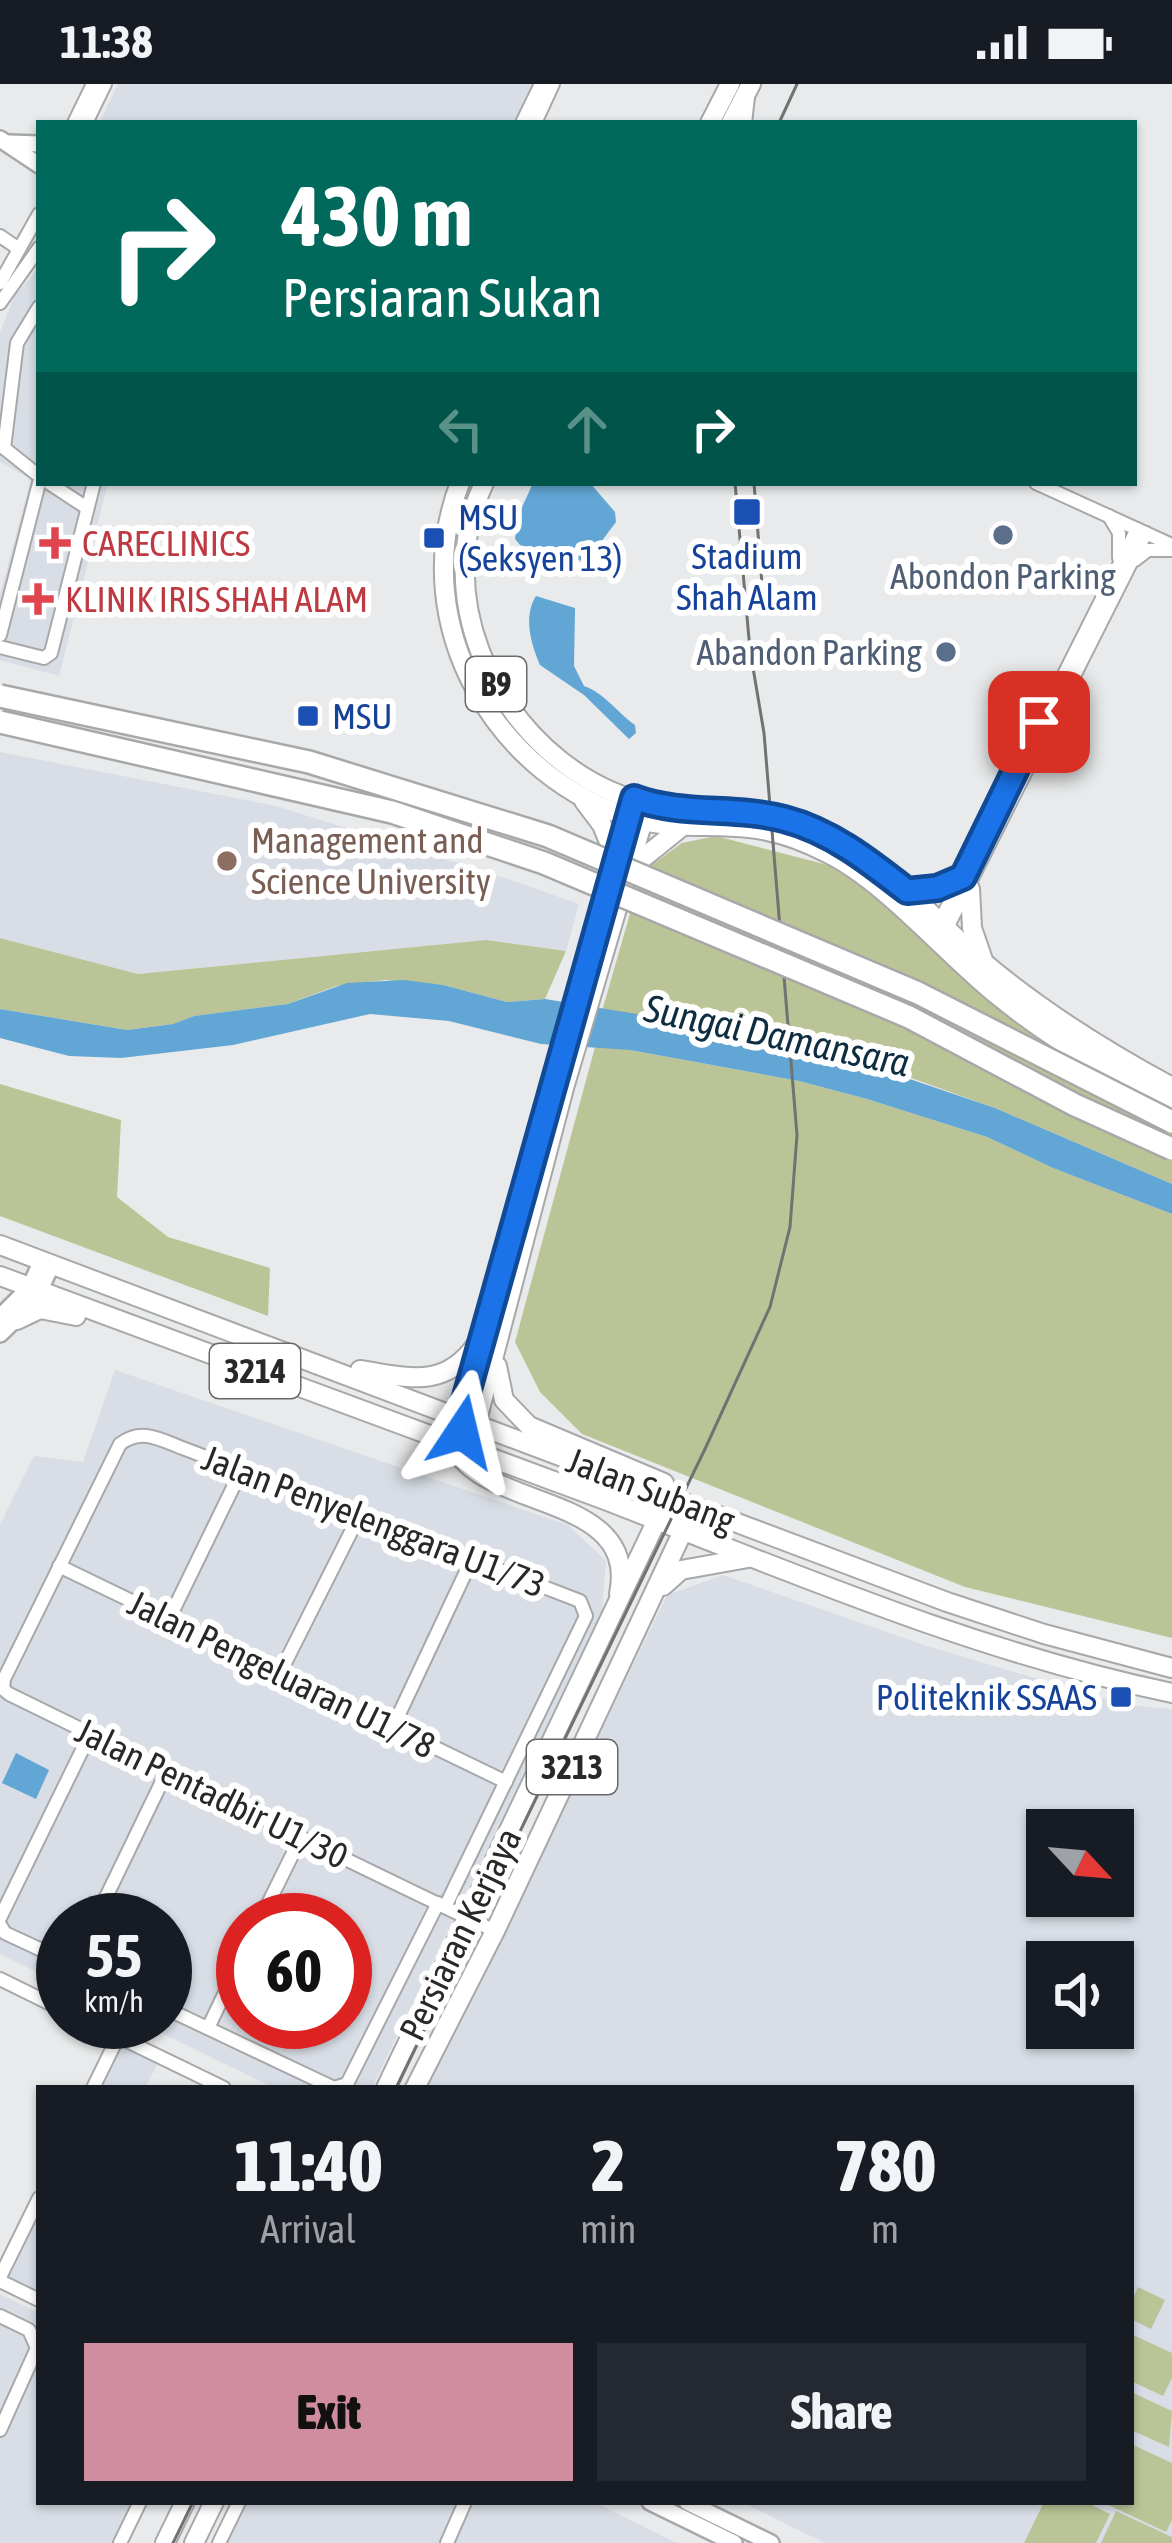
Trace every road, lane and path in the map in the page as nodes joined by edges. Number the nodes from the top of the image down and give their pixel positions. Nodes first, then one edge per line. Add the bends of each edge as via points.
1 (93, 84) edge
2 (105, 84) edge
3 (542, 84) edge
4 (554, 84) edge
5 (743, 86) edge
6 (75, 120) edge
7 (87, 120) edge
8 (524, 120) edge
9 (536, 120) edge
10 (713, 120) edge
11 (732, 120) edge
12 (746, 120) edge
13 (6, 143) edge
14 (36, 144) edge
15 (36, 163) edge
16 (36, 174) edge
17 (36, 217) edge
18 (7, 244) edge
19 (36, 252) edge
20 (0, 283) edge
21 (0, 303) edge
22 (34, 326) edge
23 (2, 448) edge
24 (36, 476) edge
25 (37, 486) edge
26 (54, 486) edge
27 (93, 486) edge
28 (1043, 486) edge
29 (460, 493) edge
30 (87, 508) junction
31 (1108, 515) junction
32 (1141, 531) junction
33 (1172, 547) edge
34 (1123, 566) junction
35 (0, 635) edge
36 (0, 647) edge
37 (0, 696) edge
38 (0, 722) edge
39 (579, 796) junction
40 (638, 810) junction
41 (684, 825) junction
42 (624, 863) junction
43 (966, 883) junction
44 (907, 891) junction
45 (938, 934) junction
46 (985, 964) junction
47 (558, 1086) junction
48 (1172, 1088) edge
49 (1172, 1107) edge
50 (1172, 1122) edge
51 (1172, 1149) edge
52 (0, 1244) edge
53 (47, 1262) junction
54 (0, 1276) edge
55 (35, 1289) junction
56 (9, 1318) edge
57 (144, 1333) junction
58 (0, 1334) edge
59 (482, 1337) junction
60 (495, 1355) junction
61 (326, 1366) junction
62 (456, 1430) junction
63 (241, 1471) junction
64 (642, 1487) junction
65 (710, 1513) junction
66 (358, 1516) junction
67 (672, 1522) junction
68 (740, 1524) junction
69 (752, 1557) junction
70 (472, 1559) junction
71 (59, 1566) junction
72 (617, 1604) junction
73 (649, 1604) junction
74 (169, 1619) junction
75 (1172, 1667) edge
76 (280, 1673) junction
77 (1172, 1693) edge
78 (393, 1727) junction
79 (90, 1734) junction
80 (167, 1771) junction
81 (506, 1782) junction
82 (301, 1837) junction
83 (108, 1893) edge
84 (273, 1893) edge
85 (442, 1905) junction
86 (469, 1918) junction
87 (0, 1922) edge
88 (495, 1930) junction
89 (36, 1947) edge
90 (0, 1979) edge
91 (36, 1996) edge
92 (216, 2011) edge
93 (192, 2021) edge
94 (208, 2028) junction
95 (112, 2049) edge
96 (140, 2049) edge
97 (202, 2083) edge
98 (94, 2085) edge
99 (328, 2085) edge
100 (343, 2085) edge
101 (387, 2085) edge
102 (418, 2085) edge
103 (36, 2204) edge
104 (0, 2279) edge
105 (36, 2298) edge
106 (0, 2316) edge
107 (36, 2346) edge
108 (36, 2350) edge
109 (0, 2430) edge
110 (139, 2505) edge
111 (184, 2505) edge
112 (213, 2505) edge
113 (238, 2505) edge
114 (465, 2505) edge
115 (656, 2505) edge
116 (693, 2505) edge
117 (726, 2541) edge
118 (120, 2543) edge
119 (165, 2543) edge
120 (194, 2543) edge
121 (219, 2543) edge
122 (447, 2543) edge
123 (771, 2543) edge

1 - 6 street
2 - 7 street
3 - 8 street
4 - 9 street
5 - 10 main road
5 - 11 main road
5 - 12 street
13 - 14 street
13 - 15 street
13 - 16 street
17 - 18 street
18 - 20 street
19 - 21 street
22 - 23 street via 17,343
23 - 24 street
25 - 35 street
26 - 30 street
27 - 30 street
28 - 31 street
29 - 39 main road, B9 via 444,562 446,605 470,682 523,756
29 - 40 main road, B9 via 466,607 503,699 552,756
30 - 36 street via 50,653
31 - 32 street
31 - 34 street
32 - 33 street
32 - 34 street
33 - 34 street
34 - 43 street
37 - 50 highway, bridge via 309,762 548,836 918,993
38 - 51 highway, bridge via 392,812 544,862 909,1017
39 - 40 main road, B9
39 - 42 main road
40 - 41 main road, B9
40 - 42 main road
40 - 44 main road, B9 via 785,819 860,855
41 - 42 main road
41 - 45 main road, B9 via 763,831 828,853
42 - 47 main road
43 - 44 main road
43 - 45 street
43 - 46 main road
44 - 45 main road, B9
45 - 46 main road, B9
45 - 49 main road, B9 via 1059,1042
46 - 48 main road, B9 via 1059,1022
47 - 59 main road
47 - 60 main road
52 - 53 main road, Jalan Subang / 3214
53 - 55 street
53 - 61 main road, Jalan Subang / 3214
54 - 55 main road, Jalan Subang / 3214
55 - 56 street
55 - 57 main road, Jalan Subang / 3214
56 - 57 main road via 40,1309
56 - 58 street
57 - 62 main road, Jalan Subang / 3214
59 - 61 main road via 455,1368 432,1378
59 - 62 main road
60 - 62 main road
60 - 68 main road via 503,1400 529,1426 706,1501
61 - 62 main road, Jalan Subang / 3214
62 - 64 main road, Jalan Subang / 3214
62 - 67 main road, Jalan Subang via 479,1452
62 - 72 main road via 469,1470 597,1528 615,1553
63 - 66 street, Jalan Penyelenggara U1/73
63 - 71 street, Jalan Penyelenggara U1/73 via 142,1433 120,1444
63 - 74 street
64 - 65 main road, Jalan Subang / 3214
64 - 67 main road
65 - 67 main road
65 - 68 main road, Jalan Subang / 3214
66 - 70 street, Jalan Penyelenggara U1/73
66 - 76 street
67 - 69 main road, Jalan Subang
67 - 72 main road, Persiaran Kerjaya / 3213
67 - 73 main road, Persiaran Kerjaya / 3213
68 - 75 main road, Jalan Subang / 3214 via 967,1610
69 - 73 main road via 681,1570
69 - 77 main road, Jalan Subang via 1041,1660
70 - 78 street
70 - 81 street, Jalan Penyelenggara U1/73 via 585,1608
71 - 74 street, Jalan Pengeluaran U1/78
71 - 79 street, Jalan Pentadbir U1/30 via 3,1689
72 - 86 main road, Persiaran Kerjaya / 3213
73 - 88 main road, Persiaran Kerjaya / 3213
74 - 76 street, Jalan Pengeluaran U1/78
76 - 78 street, Jalan Pengeluaran U1/78
78 - 81 street, Jalan Pengeluaran U1/78
79 - 80 street, Jalan Pentadbir U1/30
79 - 87 street
80 - 82 street, Jalan Pentadbir U1/30
80 - 83 street
81 - 85 street, Jalan Penyelenggara U1/73
82 - 84 street
82 - 85 street, Jalan Pentadbir U1/30
85 - 86 street, Jalan Pentadbir U1/30
85 - 100 street, Jalan Penyelenggara U1/73
86 - 88 street, Jalan Pentadbir U1/30
86 - 101 main road, Persiaran Kerjaya / 3213
87 - 89 street via 5,1933
88 - 102 main road, Persiaran Kerjaya / 3213
90 - 91 street
92 - 94 street
93 - 94 street
94 - 99 street
95 - 98 street
96 - 97 street
103 - 104 street
104 - 105 street
106 - 107 street via 29,2330
108 - 109 street
110 - 118 street
111 - 119 main road
112 - 120 main road
113 - 121 street
114 - 122 street
115 - 117 street
116 - 123 street

